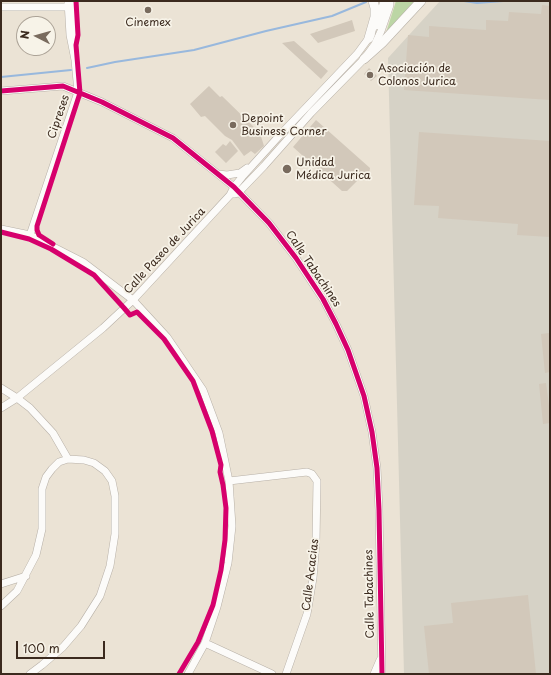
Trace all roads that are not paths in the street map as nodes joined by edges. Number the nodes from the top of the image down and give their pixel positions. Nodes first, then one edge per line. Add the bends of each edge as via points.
1 (421, 1) edge
2 (383, 3) edge
3 (71, 4) edge
4 (1, 7) edge
5 (369, 38) joint
6 (364, 59) junction
7 (1, 91) edge
8 (78, 92) junction
9 (261, 157) junction
10 (218, 174) junction
11 (236, 190) junction
12 (1, 229) edge
13 (30, 235) junction
14 (133, 300) junction
15 (1, 388) edge
16 (17, 398) junction
17 (1, 408) edge
18 (68, 459) junction
19 (229, 481) junction
20 (26, 576) junction
21 (1, 584) edge
22 (1, 606) edge
23 (205, 643) junction
24 (382, 656) junction
25 (30, 674) edge
26 (188, 674) edge
27 (272, 674) edge
28 (286, 674) edge
29 (374, 674) edge
30 (382, 674) edge

1 - 6 main road
2 - 5 main road via 375,17
2 - 6 street, Calle Paseo de Jurica via 381,31
3 - 4 street
3 - 8 street, Cipreses via 70,35
5 - 9 street, Calle Paseo de Jurica
6 - 11 street, Calle Paseo de Jurica via 264,166
7 - 8 street, Calle Tabachines via 63,86
8 - 10 street, Calle Tabachines via 173,138
8 - 13 street, Cipreses
9 - 10 street via 240,173
9 - 11 street, Calle Paseo de Jurica
10 - 11 street, Calle Tabachines
11 - 14 street, Calle Paseo de Jurica
11 - 24 street, Calle Tabachines via 269,223 323,299 348,350 364,396 377,468
12 - 13 street
13 - 14 street via 83,262
14 - 16 street, Calle Paseo de Jurica via 103,328
14 - 19 street via 167,337 203,390 219,433
15 - 16 street
16 - 17 street, Calle Paseo de Jurica
16 - 18 street via 53,433
18 - 20 street via 59,462 46,477 42,489 42,529 36,555
18 - 25 street via 94,463 105,471 112,481 116,514 110,566 100,596 81,626 63,647
19 - 23 street via 232,526 228,564
19 - 28 street, Calle Acacias via 307,472 317,480 314,578 307,614
20 - 21 street
20 - 22 street
23 - 26 street
23 - 27 street
24 - 29 street
24 - 30 street, Calle Tabachines

